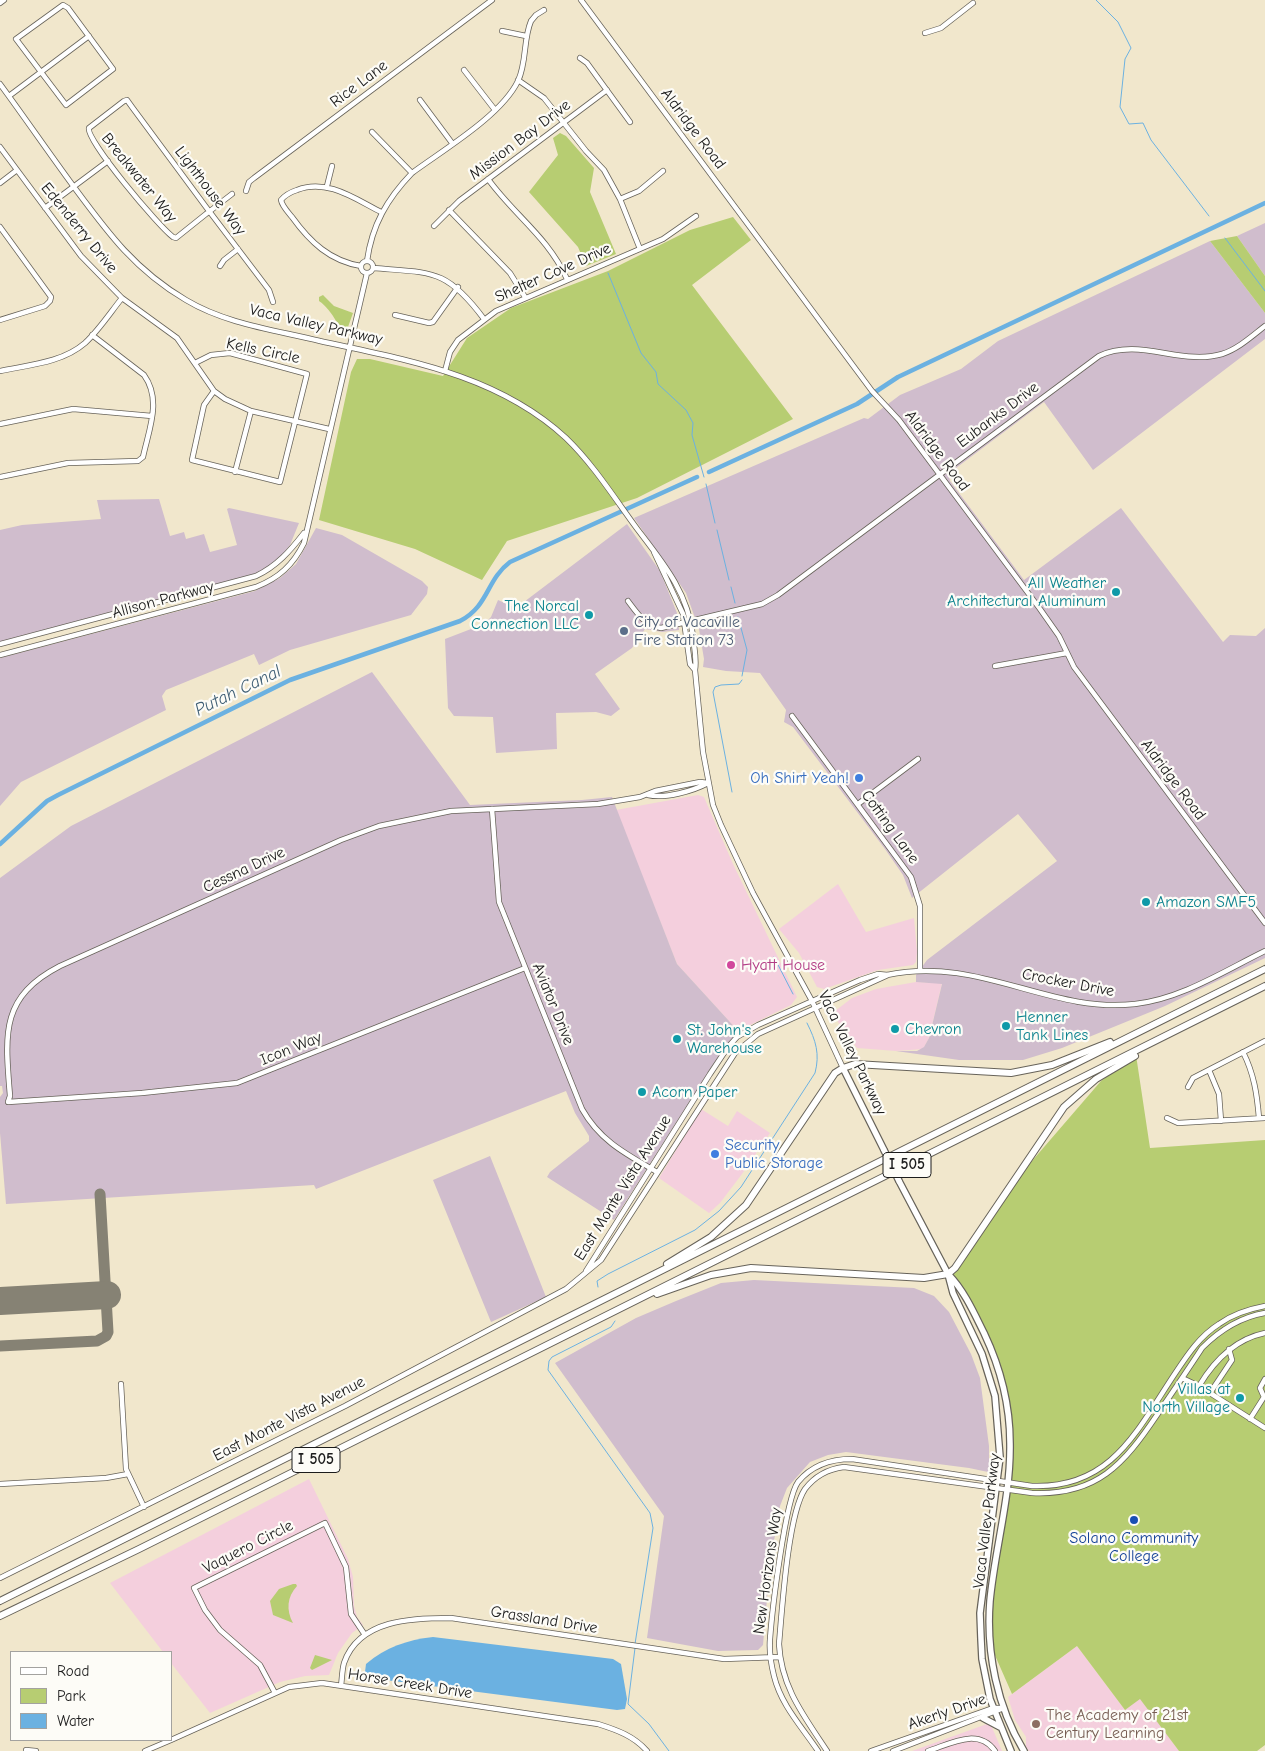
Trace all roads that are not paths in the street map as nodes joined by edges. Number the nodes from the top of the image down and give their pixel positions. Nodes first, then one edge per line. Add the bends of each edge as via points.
1 (4, 0) edge
2 (492, 0) edge
3 (581, 0) edge
4 (0, 3) edge
5 (973, 3) dead end
6 (544, 10) dead end
7 (502, 31) dead end
8 (925, 33) dead end
9 (89, 36) junction
10 (526, 36) junction
11 (580, 58) dead end
12 (464, 70) dead end
13 (40, 73) junction
14 (518, 80) junction
15 (0, 84) edge
16 (607, 90) junction
17 (9, 96) junction
18 (420, 100) dead end
19 (124, 101) joint
20 (495, 110) junction
21 (564, 122) junction
22 (630, 122) dead end
23 (372, 132) dead end
24 (452, 143) junction
25 (0, 147) edge
26 (108, 161) junction
27 (332, 166) dead end
28 (17, 170) junction
29 (663, 171) dead end
30 (412, 173) junction
31 (488, 179) junction
32 (0, 182) edge
33 (74, 186) junction
34 (327, 186) junction
35 (246, 191) dead end
36 (232, 194) dead end
37 (620, 199) junction
38 (45, 208) junction
39 (449, 210) junction
40 (210, 211) junction
41 (381, 212) junction
42 (696, 216) dead end
43 (434, 226) dead end
44 (1, 230) edge
45 (238, 249) junction
46 (640, 249) junction
47 (367, 261) junction
48 (220, 266) dead end
49 (361, 266) junction
50 (373, 268) junction
51 (367, 273) junction
52 (567, 279) junction
53 (458, 287) junction
54 (525, 297) junction
55 (122, 298) junction
56 (273, 302) dead end
57 (395, 315) dead end
58 (484, 318) junction
59 (0, 320) edge
60 (1265, 326) edge
61 (92, 335) junction
62 (351, 348) junction
63 (195, 363) junction
64 (0, 371) edge
65 (445, 371) junction
66 (214, 391) junction
67 (251, 411) junction
68 (152, 416) junction
69 (296, 421) junction
70 (0, 424) edge
71 (329, 429) junction
72 (235, 472) junction
73 (939, 474) junction
74 (0, 477) edge
75 (305, 532) junction
76 (654, 552) junction
77 (628, 601) dead end
78 (691, 622) junction
79 (685, 623) junction
80 (0, 644) edge
81 (1067, 653) junction
82 (0, 656) edge
83 (995, 666) dead end
84 (695, 670) junction
85 (792, 716) dead end
86 (918, 758) dead end
87 (708, 783) junction
88 (858, 804) junction
89 (492, 809) junction
90 (1265, 923) edge
91 (1265, 951) edge
92 (525, 968) junction
93 (1265, 969) edge
94 (920, 970) junction
95 (888, 975) junction
96 (1265, 986) edge
97 (812, 1001) junction
98 (815, 1008) junction
99 (1183, 1027) junction
100 (743, 1034) junction
101 (1123, 1039) junction
102 (1265, 1041) edge
103 (1244, 1052) junction
104 (843, 1068) junction
105 (1209, 1070) junction
106 (717, 1078) junction
107 (1188, 1087) dead end
108 (52, 1099) joint
109 (1167, 1118) dead end
110 (1259, 1118) junction
111 (1265, 1118) edge
112 (1221, 1121) junction
113 (650, 1168) junction
114 (657, 1172) junction
115 (585, 1274) junction
116 (948, 1274) junction
117 (616, 1293) junction
118 (632, 1303) junction
119 (1265, 1306) edge
120 (1265, 1313) edge
121 (1265, 1334) edge
122 (1229, 1349) junction
123 (1182, 1378) junction
124 (1265, 1379) edge
125 (121, 1384) dead end
126 (1199, 1386) junction
127 (1210, 1393) junction
128 (1250, 1419) junction
129 (1265, 1428) edge
130 (128, 1474) junction
131 (998, 1480) junction
132 (1008, 1482) junction
133 (0, 1484) edge
134 (996, 1488) junction
135 (1007, 1490) junction
136 (144, 1507) junction
137 (0, 1578) edge
138 (0, 1602) edge
139 (0, 1616) edge
140 (365, 1635) junction
141 (770, 1657) junction
142 (779, 1657) junction
143 (341, 1686) junction
144 (275, 1693) junction
145 (1004, 1708) junction
146 (994, 1710) junction
147 (983, 1718) junction
148 (1001, 1728) junction
149 (172, 1740) edge
150 (169, 1741) edge
151 (26, 1750) dead end
152 (36, 1751) edge
153 (145, 1751) edge
154 (647, 1751) edge
155 (818, 1751) edge
156 (827, 1751) edge
157 (871, 1751) edge
158 (893, 1751) edge
159 (928, 1751) edge
160 (995, 1751) edge
161 (1011, 1751) edge
162 (1024, 1751) edge

1 - 4 street
2 - 35 street, Rice Lane via 248,182
3 - 73 street, Aldridge Road via 872,391 899,420
5 - 8 street via 942,28
6 - 10 street via 531,21
7 - 10 street
9 - 13 street
9 - 13 street via 63,5 18,36 17,42
9 - 13 street via 112,66 110,73 66,105
10 - 14 street
11 - 16 street
12 - 20 street
13 - 17 street
14 - 20 street
14 - 21 street via 544,98
15 - 17 street, Vaca Valley Parkway
16 - 21 street, Mission Bay Drive
16 - 22 street
17 - 33 street, Vaca Valley Parkway
18 - 24 street
19 - 26 street, Breakwater Way via 89,128 88,132
19 - 40 street, Lighthouse Way via 130,102
20 - 24 street
21 - 31 street, Mission Bay Drive
21 - 37 street via 604,170
23 - 30 street
24 - 30 street
25 - 28 street
26 - 33 street
26 - 40 street, Breakwater Way via 144,208 173,237 176,238
27 - 34 street
28 - 32 street
28 - 38 street, Edenderry Drive
29 - 37 street via 639,191
30 - 41 street
31 - 39 street, Mission Bay Drive
31 - 52 street via 549,246
33 - 38 street
33 - 62 street, Vaca Valley Parkway via 128,256 157,282 187,301 248,324
34 - 41 street
34 - 49 street via 293,191 283,197 282,204 316,245 345,263
36 - 40 street, Breakwater Way
37 - 46 street
38 - 55 street, Edenderry Drive via 81,256
39 - 43 street, Mission Bay Drive
39 - 54 street via 510,273
40 - 45 street, Lighthouse Way
41 - 47 street
42 - 46 street, Shelter Cove Drive via 671,234
44 - 59 street via 51,297 44,306
45 - 48 street
45 - 56 street, Lighthouse Way via 269,290
46 - 52 street, Shelter Cove Drive
47 - 49 street
47 - 50 street
49 - 51 street
50 - 51 street
50 - 53 street via 430,272
51 - 62 street, Allison Parkway
52 - 54 street, Shelter Cove Drive
53 - 57 street via 433,322
53 - 58 street
54 - 58 street, Shelter Cove Drive
55 - 61 street
55 - 63 street, Edenderry Drive via 177,338
58 - 65 street, Shelter Cove Drive via 458,340 450,352
60 - 73 street, Eubanks Drive via 1233,349 1210,356 1133,348 1105,354
61 - 64 street via 75,350 62,356
61 - 68 street via 144,375 153,392
62 - 65 street, Vaca Valley Parkway
62 - 71 street, Allison Parkway
63 - 66 street, Edenderry Drive
63 - 69 street, Kells Circle via 211,355 230,353 307,374
65 - 76 street, Vaca Valley Parkway via 501,392 539,416 580,453
66 - 67 street, Edenderry Drive
66 - 72 street via 204,405 192,460
67 - 69 street, Edenderry Drive
67 - 72 street
68 - 70 street via 73,409
68 - 74 street via 141,460 68,463
69 - 71 street, Edenderry Drive
69 - 72 street via 280,482
71 - 75 street, Allison Parkway
73 - 78 street, Eubanks Drive via 762,604
73 - 81 street, Aldridge Road via 1052,625
75 - 80 street, Allison Parkway via 286,556 256,576
75 - 82 street, Allison Parkway via 304,543 291,565 273,580 256,587
76 - 78 street, Vaca Valley Parkway via 679,587
76 - 79 street, Vaca Valley Parkway
77 - 79 street, Eubanks Drive via 642,619 654,627 668,628
78 - 79 street, Eubanks Drive
78 - 84 street, Vaca Valley Parkway
79 - 84 street, Vaca Valley Parkway via 690,664
81 - 83 street
81 - 90 street, Aldridge Road via 1074,667
84 - 87 street, Vaca Valley Parkway
85 - 88 street, Cotting Lane
86 - 88 street
87 - 89 street, Cessna Drive via 656,797 648,795 586,805
87 - 97 street, Vaca Valley Parkway via 721,826
88 - 94 street, Cotting Lane via 906,869 916,890 920,906
89 - 92 street, Aviator Drive via 499,902
89 - 108 street, Cessna Drive via 451,811 367,830 39,976 18,996 6,1024 8,1102
91 - 94 street, Crocker Drive via 1190,988 1149,1002 1122,1005 1090,1003 968,973
92 - 108 street, Icon Way via 237,1082
92 - 113 street, Aviator Drive via 588,1119 606,1140
93 - 101 highway, I 505
94 - 95 street, Crocker Drive
95 - 97 street, Crocker Drive via 878,974 860,980
95 - 98 street, Crocker Drive
96 - 99 highway, I 505
97 - 98 street, Vaca Valley Parkway
97 - 100 street, East Monte Vista Avenue
98 - 104 street, Vaca Valley Parkway
98 - 106 street, East Monte Vista Avenue via 744,1043
99 - 116 highway via 1096,1080 1064,1107 960,1262
99 - 118 highway, I 505
100 - 106 street via 745,1038 725,1060
100 - 113 street, East Monte Vista Avenue via 720,1057
101 - 104 highway via 1052,1065 1011,1072 855,1064
101 - 117 highway, I 505
102 - 103 street
103 - 105 street
103 - 110 street via 1257,1089
104 - 116 main road, Vaca Valley Parkway, bridge
104 - 117 highway via 835,1073 756,1192 736,1216 700,1245
105 - 107 street via 1193,1078
105 - 112 street via 1219,1094
106 - 114 street, East Monte Vista Avenue
109 - 112 street via 1178,1123
110 - 111 street
110 - 112 street
113 - 114 street, Aviator Drive
113 - 115 street, East Monte Vista Avenue
114 - 115 street, East Monte Vista Avenue via 601,1260
115 - 136 street, East Monte Vista Avenue via 566,1289 362,1397
116 - 118 highway via 924,1278 744,1268 711,1275
116 - 131 main road, Vaca Valley Parkway via 953,1293 982,1354 995,1396 1000,1444
116 - 132 main road, Vaca Valley Parkway via 971,1307 1002,1377 1009,1422
117 - 138 highway, I 505
118 - 139 highway, I 505
119 - 132 street, New Horizons Way via 1232,1316 1198,1341 1128,1444 1100,1470 1051,1487
120 - 123 street, New Horizons Way via 1233,1324 1211,1340
121 - 122 street
122 - 126 street
122 - 127 street via 1232,1360
123 - 126 street
123 - 135 street, New Horizons Way via 1133,1451 1103,1477 1050,1494
124 - 128 street via 1260,1388 1264,1397
125 - 130 street
126 - 127 street
127 - 128 street
128 - 129 street
130 - 133 street
130 - 136 street
131 - 132 street, New Horizons Way
131 - 134 main road, Vaca Valley Parkway
131 - 141 street, New Horizons Way via 852,1459 837,1459 812,1470 797,1484 792,1496 782,1544
132 - 135 main road, Vaca Valley Parkway
134 - 135 street, New Horizons Way
134 - 142 street, New Horizons Way via 859,1467 834,1468 818,1476 804,1491 796,1515
134 - 146 main road, Vaca Valley Parkway via 980,1627 984,1670
135 - 145 main road, Vaca Valley Parkway via 989,1629 992,1659
136 - 137 street, East Monte Vista Avenue
140 - 141 street, Grassland Drive via 384,1625 451,1618 724,1659
140 - 143 street, Grassland Drive via 354,1645 344,1663
140 - 144 street, Vaquero Circle via 351,1614 346,1566 325,1522 194,1588 212,1621 260,1664
141 - 142 street, Grassland Drive
141 - 155 street, New Horizons Way via 774,1677 789,1710
142 - 156 street, New Horizons Way via 787,1687
143 - 144 street, Horse Creek Drive via 306,1684
143 - 154 street, Horse Creek Drive via 598,1724 621,1731
144 - 149 street, Horse Creek Drive
145 - 146 street, Akerly Drive
145 - 162 main road, Vaca Valley Parkway
146 - 147 street, Akerly Drive
146 - 148 main road, Vaca Valley Parkway
146 - 157 street, Akerly Drive
147 - 148 main road
147 - 158 street, Akerly Drive
148 - 161 main road, Vaca Valley Parkway
150 - 153 street, Horse Creek Drive
151 - 152 street
159 - 160 street via 972,1738 988,1743

